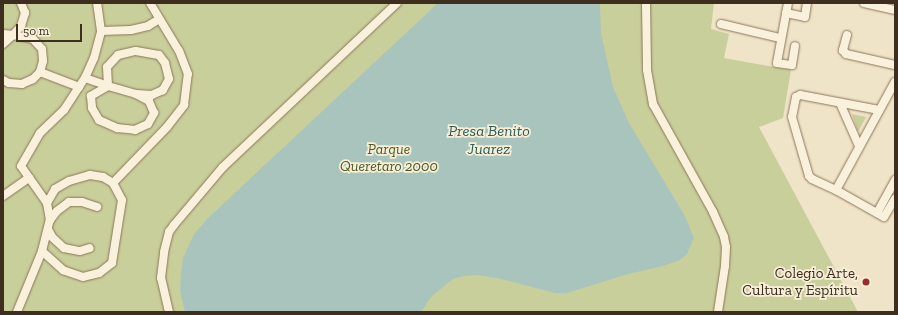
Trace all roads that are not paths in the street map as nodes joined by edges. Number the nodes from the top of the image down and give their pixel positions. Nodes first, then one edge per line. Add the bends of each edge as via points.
1 (21, 3) edge
2 (97, 3) edge
3 (150, 3) edge
4 (397, 3) edge
5 (646, 3) edge
6 (788, 3) edge
7 (807, 3) edge
8 (864, 3) edge
9 (895, 10) edge
10 (786, 13) junction
11 (159, 19) junction
12 (721, 24) dead end
13 (101, 31) junction
14 (3, 34) edge
15 (13, 35) junction
16 (847, 35) dead end
17 (780, 38) junction
18 (3, 44) edge
19 (795, 46) dead end
20 (895, 65) edge
21 (40, 72) junction
22 (85, 78) junction
23 (3, 80) edge
24 (895, 82) edge
25 (108, 86) junction
26 (79, 87) junction
27 (136, 94) junction
28 (840, 103) junction
29 (879, 110) junction
30 (858, 146) junction
31 (28, 178) junction
32 (895, 180) edge
33 (113, 183) junction
34 (836, 190) junction
35 (3, 196) edge
36 (895, 199) edge
37 (47, 203) junction
38 (97, 207) dead end
39 (877, 213) junction
40 (50, 220) junction
41 (48, 229) junction
42 (90, 248) dead end
43 (42, 251) junction
44 (17, 312) edge
45 (170, 312) edge
46 (718, 312) edge

1 - 15 street via 25,12 21,26
2 - 13 street
3 - 11 street
4 - 45 street via 223,167 174,225 169,232 164,252 161,278
5 - 46 street via 647,70 653,104 713,212 724,237 725,266
6 - 10 street
7 - 10 street via 804,21
8 - 9 street
10 - 17 street
11 - 13 street via 148,26 131,30
11 - 33 street via 179,51 188,74 184,106
12 - 17 street
13 - 22 street via 94,58
14 - 15 street
15 - 18 street
15 - 21 street via 33,39 42,49 43,61
16 - 20 street via 843,50 846,54
17 - 19 street via 776,62 792,65
21 - 23 street via 22,84
21 - 26 street
22 - 25 street
22 - 26 street
24 - 29 street
25 - 27 street
25 - 27 street via 91,96 92,108 99,120 117,128 135,130 148,124 154,113 149,100
25 - 27 street via 107,67 118,55 136,51 159,55 165,63 169,79 163,90 152,95
26 - 31 street via 64,110 40,133 21,166
28 - 29 street
28 - 30 street
28 - 34 street via 797,95 792,117 809,176
29 - 30 street
30 - 34 street
31 - 35 street
31 - 37 street
32 - 39 street
33 - 37 street via 90,175 69,181 55,189
33 - 43 street via 122,200 112,263 99,273 83,277 63,270
34 - 39 street
36 - 39 street via 886,217
37 - 40 street
38 - 40 street via 82,202 69,202 56,211
40 - 41 street
41 - 42 street via 52,237 64,248
41 - 43 street
43 - 44 street

